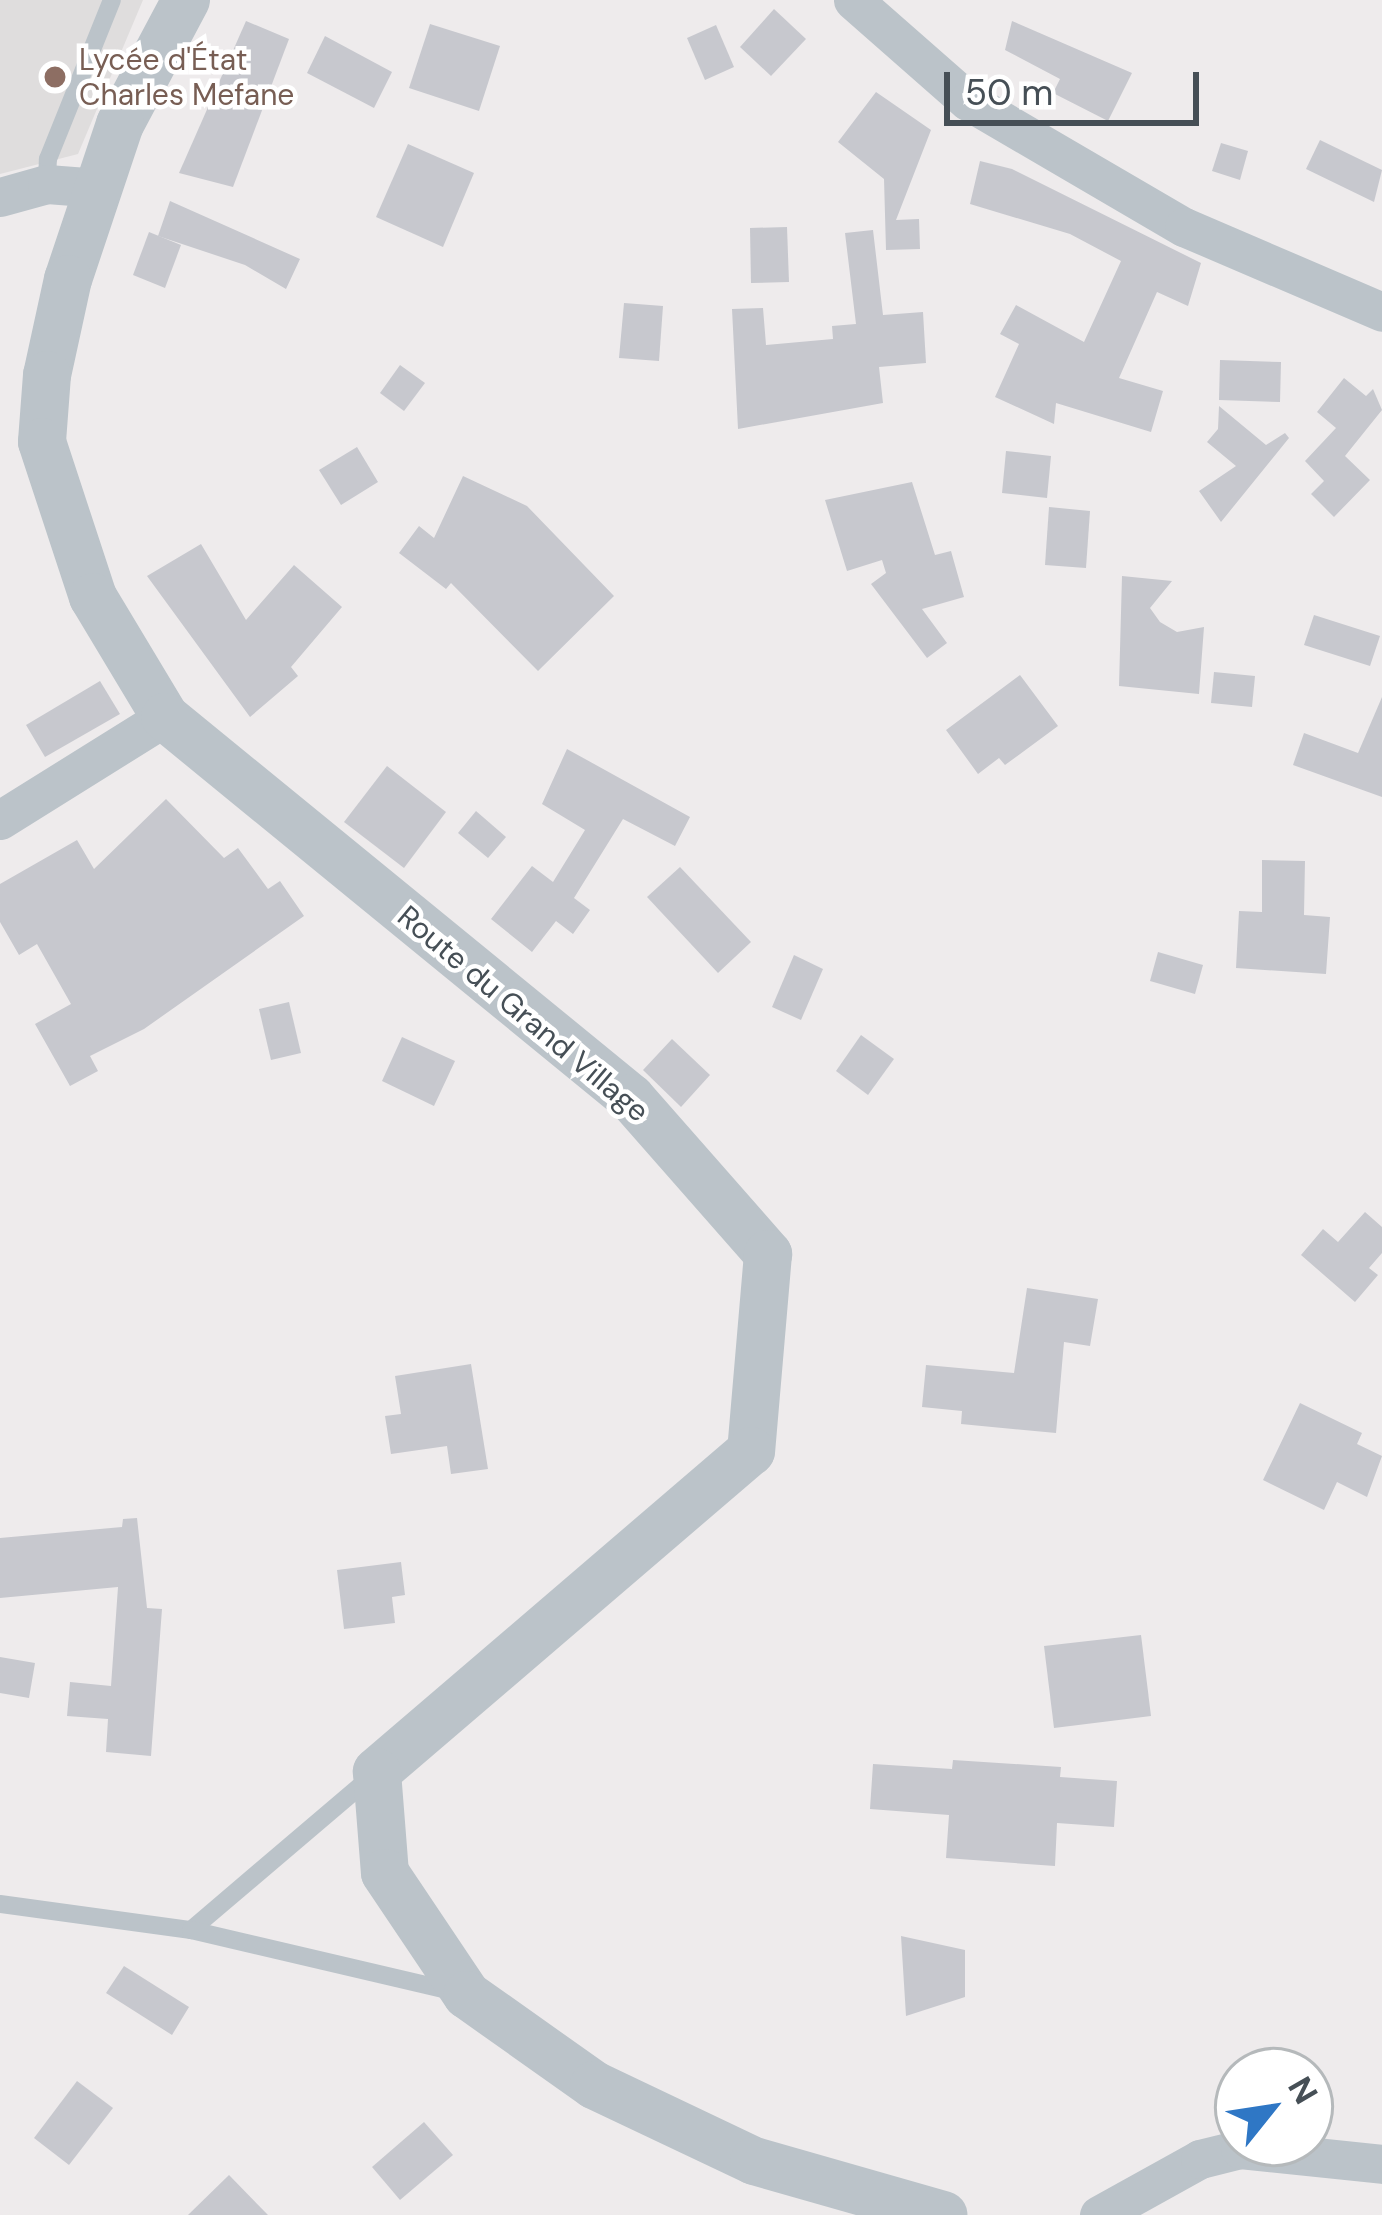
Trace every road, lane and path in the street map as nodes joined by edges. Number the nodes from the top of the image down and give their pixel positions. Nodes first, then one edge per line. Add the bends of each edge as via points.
1 (112, 0) edge
2 (187, 0) edge
3 (854, 0) edge
4 (47, 184) junction
5 (99, 188) junction
6 (0, 197) edge
7 (1382, 312) edge
8 (165, 717) junction
9 (0, 820) edge
10 (377, 1772) junction
11 (0, 1904) edge
12 (191, 1930) junction
13 (467, 1995) junction
14 (1382, 2164) edge
15 (943, 2215) edge
16 (1099, 2215) edge

1 - 4 lane via 49,159
2 - 5 street, Route du Grand Village via 132,97
3 - 7 street via 968,101 1184,227
4 - 5 street
4 - 6 street
5 - 8 street, Route du Grand Village via 68,279 42,442 93,597
8 - 9 street
8 - 10 street, Route du Grand Village via 631,1098 767,1254 751,1451
10 - 12 lane
10 - 13 street via 385,1874
11 - 12 lane
12 - 13 lane
13 - 15 street via 594,2085 674,2129 754,2161
14 - 16 street via 1240,2150 1200,2159

